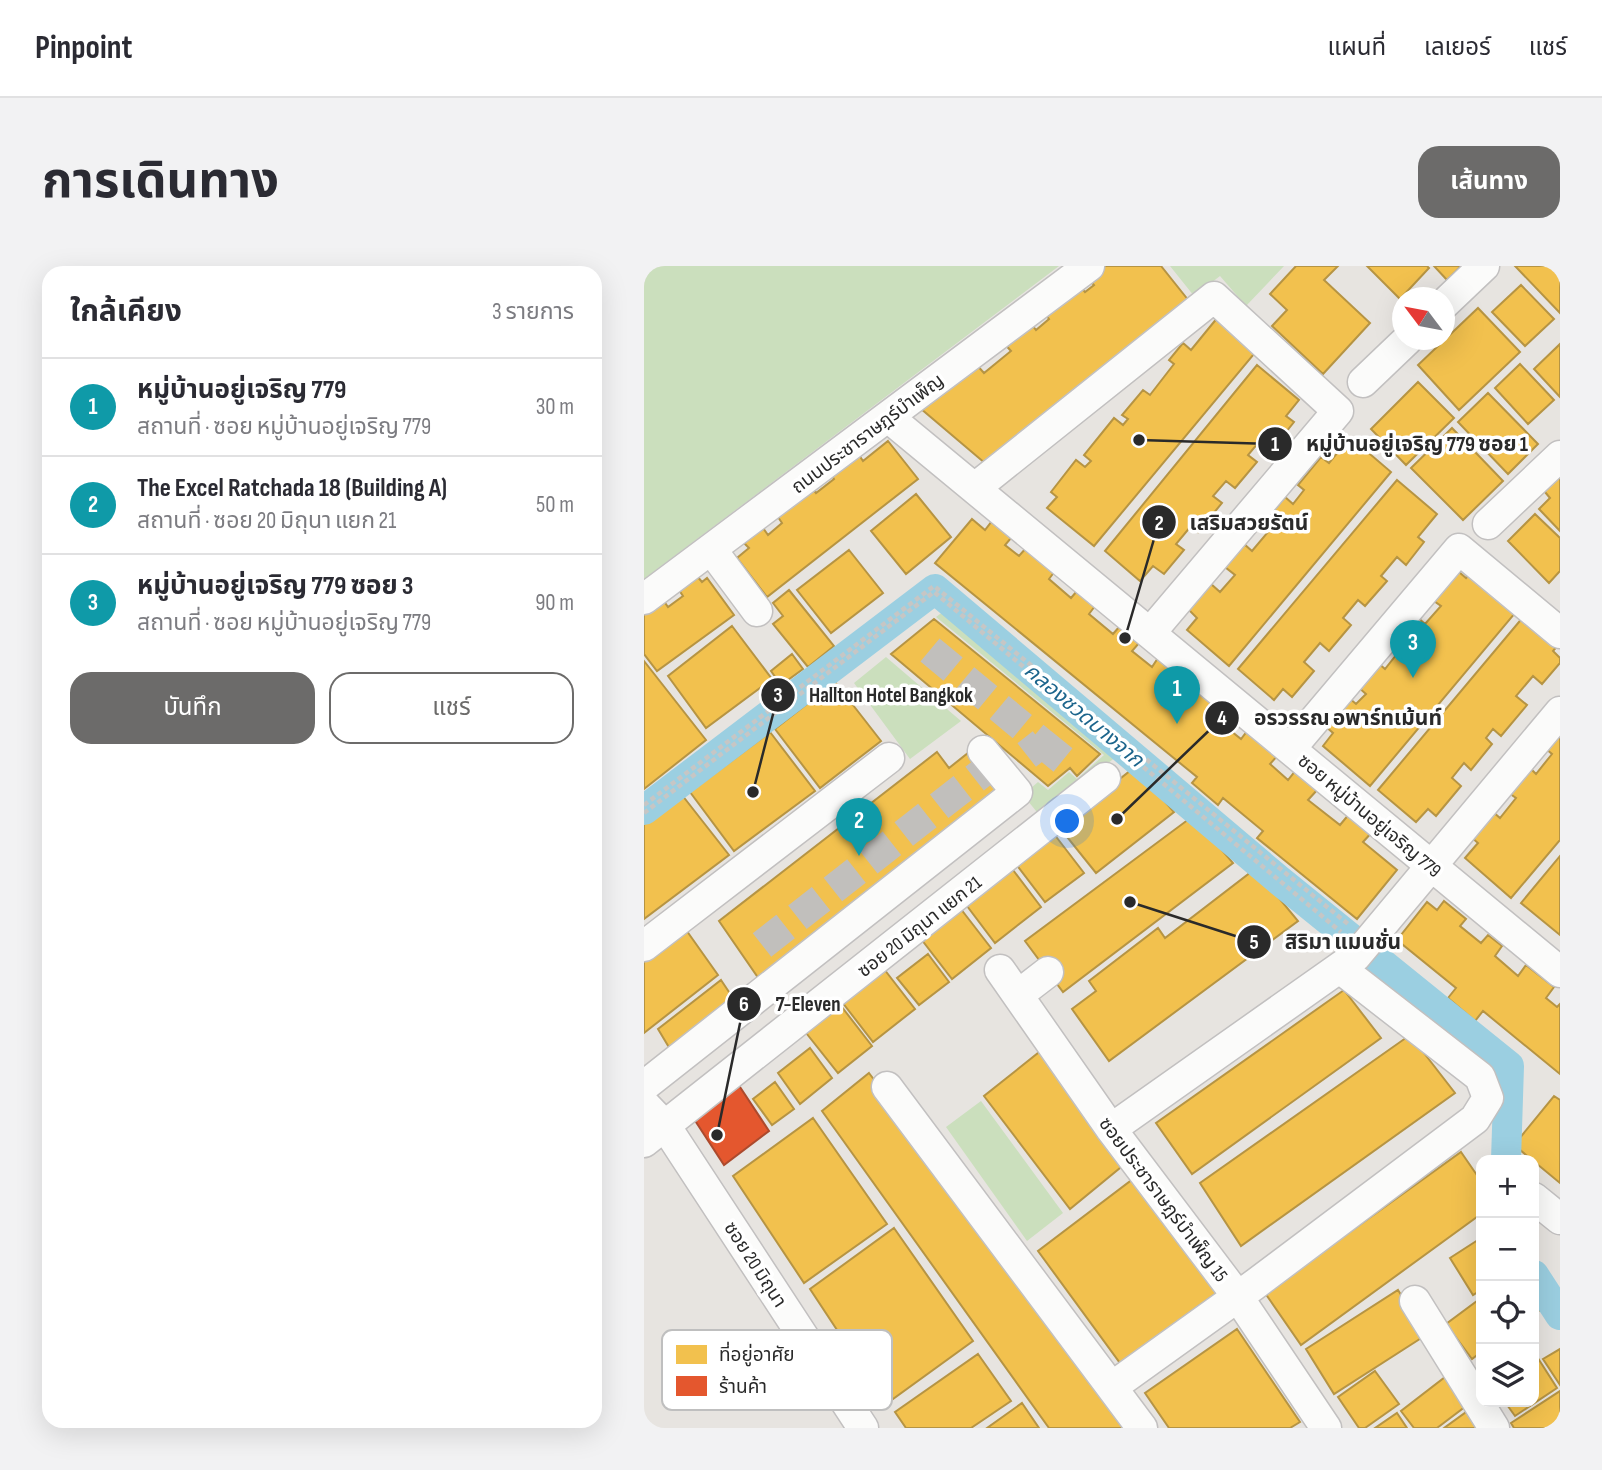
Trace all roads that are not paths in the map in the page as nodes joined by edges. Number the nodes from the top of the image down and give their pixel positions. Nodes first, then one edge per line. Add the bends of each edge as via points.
1 (1089, 266) edge
2 (1484, 266) edge
3 (1455, 294) edge
4 (1397, 350) edge
5 (1363, 382) dead end
6 (888, 417) junction
7 (1560, 456) edge
8 (975, 488) junction
9 (1488, 524) dead end
10 (711, 549) junction
11 (644, 599) edge
12 (757, 611) dead end
13 (1150, 633) junction
14 (1560, 633) edge
15 (1560, 712) edge
16 (1290, 749) junction
17 (889, 758) dead end
18 (997, 764) dead end
19 (1105, 778) dead end
20 (1431, 866) junction
21 (644, 946) edge
22 (1355, 956) junction
23 (1000, 970) dead end
24 (1048, 972) dead end
25 (1560, 972) edge
26 (1018, 995) junction
27 (644, 1086) edge
28 (887, 1087) dead end
29 (644, 1104) edge
30 (1111, 1129) junction
31 (655, 1135) edge
32 (1539, 1202) edge
33 (1560, 1219) edge
34 (1238, 1297) junction
35 (1415, 1301) dead end
36 (793, 1330) edge
37 (1112, 1387) junction
38 (850, 1410) edge
39 (863, 1428) edge
40 (1142, 1428) edge
41 (1326, 1428) edge
42 (1494, 1428) edge

1 - 6 street, ถนนประชาราษฎร์บำเพ็ญ
2 - 3 street
4 - 5 street
6 - 8 street, ซอย หมู่บ้านอยู่เจริญ 779
6 - 10 street, ถนนประชาราษฎร์บำเพ็ญ
7 - 9 street
8 - 13 street, ซอย หมู่บ้านอยู่เจริญ 779
8 - 13 street via 1214,297 1338,411
10 - 11 street, ถนนประชาราษฎร์บำเพ็ญ
10 - 12 street
13 - 16 street, ซอย หมู่บ้านอยู่เจริญ 779
14 - 16 street via 1460,549
15 - 20 street
16 - 20 street, ซอย หมู่บ้านอยู่เจริญ 779
17 - 21 street
18 - 27 street via 1017,792
19 - 31 street, ซอย 20 มิถุนา แยก 21
20 - 22 street
20 - 25 street, ซอย หมู่บ้านอยู่เจริญ 779
22 - 30 street
22 - 34 street via 1480,1077 1488,1098 1475,1119
23 - 26 street, ซอยประชาราษฎร์บำเพ็ญ 15
24 - 26 street
26 - 30 street, ซอยประชาราษฎร์บำเพ็ญ 15
28 - 37 street
29 - 31 street, ซอย 20 มิถุนา
30 - 34 street, ซอยประชาราษฎร์บำเพ็ญ 15
31 - 36 street, ซอย 20 มิถุนา
32 - 33 street
34 - 37 street
34 - 41 street, ซอยประชาราษฎร์บำเพ็ญ 15
35 - 42 street
37 - 40 street
38 - 39 street, ซอย 20 มิถุนา

